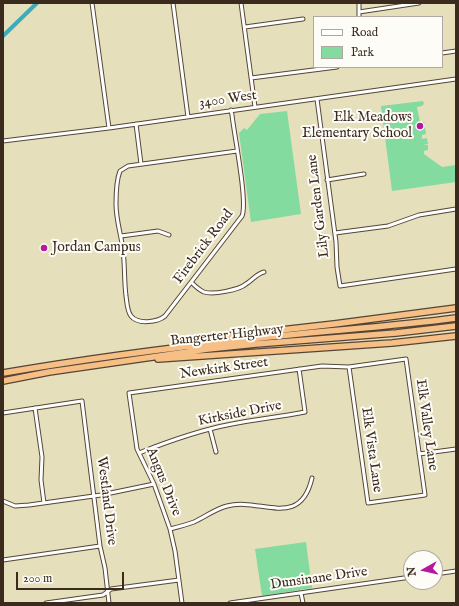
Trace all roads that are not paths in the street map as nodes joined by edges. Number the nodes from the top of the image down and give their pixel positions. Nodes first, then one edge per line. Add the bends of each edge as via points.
1 (92, 3) edge
2 (173, 3) edge
3 (241, 3) edge
4 (359, 3) edge
5 (419, 3) edge
6 (359, 12) junction
7 (359, 16) edge
8 (303, 19) dead end
9 (245, 27) junction
10 (456, 51) edge
11 (443, 53) edge
12 (328, 68) edge
13 (252, 78) junction
14 (456, 79) edge
15 (317, 99) junction
16 (255, 107) junction
17 (231, 110) junction
18 (188, 117) junction
19 (136, 124) junction
20 (109, 128) junction
21 (3, 141) edge
22 (237, 151) junction
23 (141, 164) junction
24 (364, 174) dead end
25 (328, 180) junction
26 (456, 209) edge
27 (335, 233) junction
28 (169, 234) dead end
29 (121, 236) junction
30 (456, 270) edge
31 (264, 272) dead end
32 (191, 282) junction
33 (456, 308) edge
34 (456, 318) edge
35 (456, 326) edge
36 (456, 336) edge
37 (126, 355) junction
38 (406, 358) joint
39 (124, 361) junction
40 (349, 367) junction
41 (299, 369) junction
42 (3, 372) edge
43 (37, 374) junction
44 (3, 381) edge
45 (3, 384) edge
46 (129, 393) joint
47 (35, 408) junction
48 (3, 413) edge
49 (210, 429) junction
50 (456, 448) edge
51 (216, 452) dead end
52 (139, 453) junction
53 (419, 454) junction
54 (312, 478) dead end
55 (154, 484) junction
56 (425, 495) joint
57 (93, 496) junction
58 (3, 501) edge
59 (44, 503) junction
60 (170, 529) junction
61 (100, 546) junction
62 (3, 560) edge
63 (456, 571) edge
64 (443, 573) edge
65 (403, 578) edge
66 (179, 580) junction
67 (108, 592) junction
68 (302, 593) junction
69 (60, 602) edge
70 (46, 603) edge
71 (109, 603) edge
72 (182, 603) edge
73 (230, 603) edge
74 (303, 603) edge

1 - 20 street
2 - 18 street
3 - 9 street
4 - 6 street
5 - 6 street
6 - 7 street
8 - 9 street
9 - 13 street
10 - 11 street
12 - 13 street
13 - 16 street
14 - 15 street, 3400 West
15 - 16 street, 3400 West
15 - 25 street, Lily Garden Lane
16 - 17 street, 3400 West
17 - 18 street, 3400 West
17 - 22 street, Firebrick Road
18 - 19 street, 3400 West
19 - 20 street, 3400 West
19 - 23 street
20 - 21 street, 3400 West
22 - 23 street
22 - 32 street, Firebrick Road via 243,213
23 - 29 street via 128,166 122,169 119,175 116,198
24 - 25 street
25 - 27 street, Lily Garden Lane
26 - 27 street via 425,214 388,226
27 - 30 street, Lily Garden Lane via 340,286
28 - 29 street via 158,231
29 - 32 street, Firebrick Road via 128,310 138,321 164,317
31 - 32 street via 242,287 227,290 206,292
33 - 37 highway via 228,336
34 - 37 highway, Bangerter Highway
35 - 39 highway, Bangerter Highway via 235,346
36 - 39 highway via 385,344
37 - 42 highway, Bangerter Highway
38 - 40 street, Newkirk Street
38 - 53 street, Elk Valley Lane
39 - 43 highway, Bangerter Highway
40 - 41 street, Newkirk Street via 322,366
40 - 56 street, Elk Vista Lane via 368,503
41 - 46 street, Newkirk Street
41 - 49 street, Kirkside Drive via 305,412
43 - 44 highway, Bangerter Highway
43 - 45 highway
46 - 52 street, Angus Drive
47 - 48 street
47 - 57 street, Westland Drive via 82,401
47 - 59 street
49 - 51 street
49 - 52 street, Kirkside Drive
50 - 53 street
52 - 55 street, Angus Drive
53 - 56 street, Elk Valley Lane
54 - 60 street via 307,493 293,505 275,509 234,504 220,508 192,523
55 - 57 street
55 - 60 street, Angus Drive
57 - 59 street
57 - 61 street, Westland Drive
58 - 59 street via 15,506
60 - 66 street, Angus Drive
61 - 62 street
61 - 67 street, Westland Drive
63 - 64 street
65 - 68 street, Dunsinane Drive
66 - 67 street via 111,589
66 - 72 street, Angus Drive
67 - 69 street
67 - 71 street, Westland Drive
68 - 73 street, Dunsinane Drive
68 - 74 street
69 - 70 street

